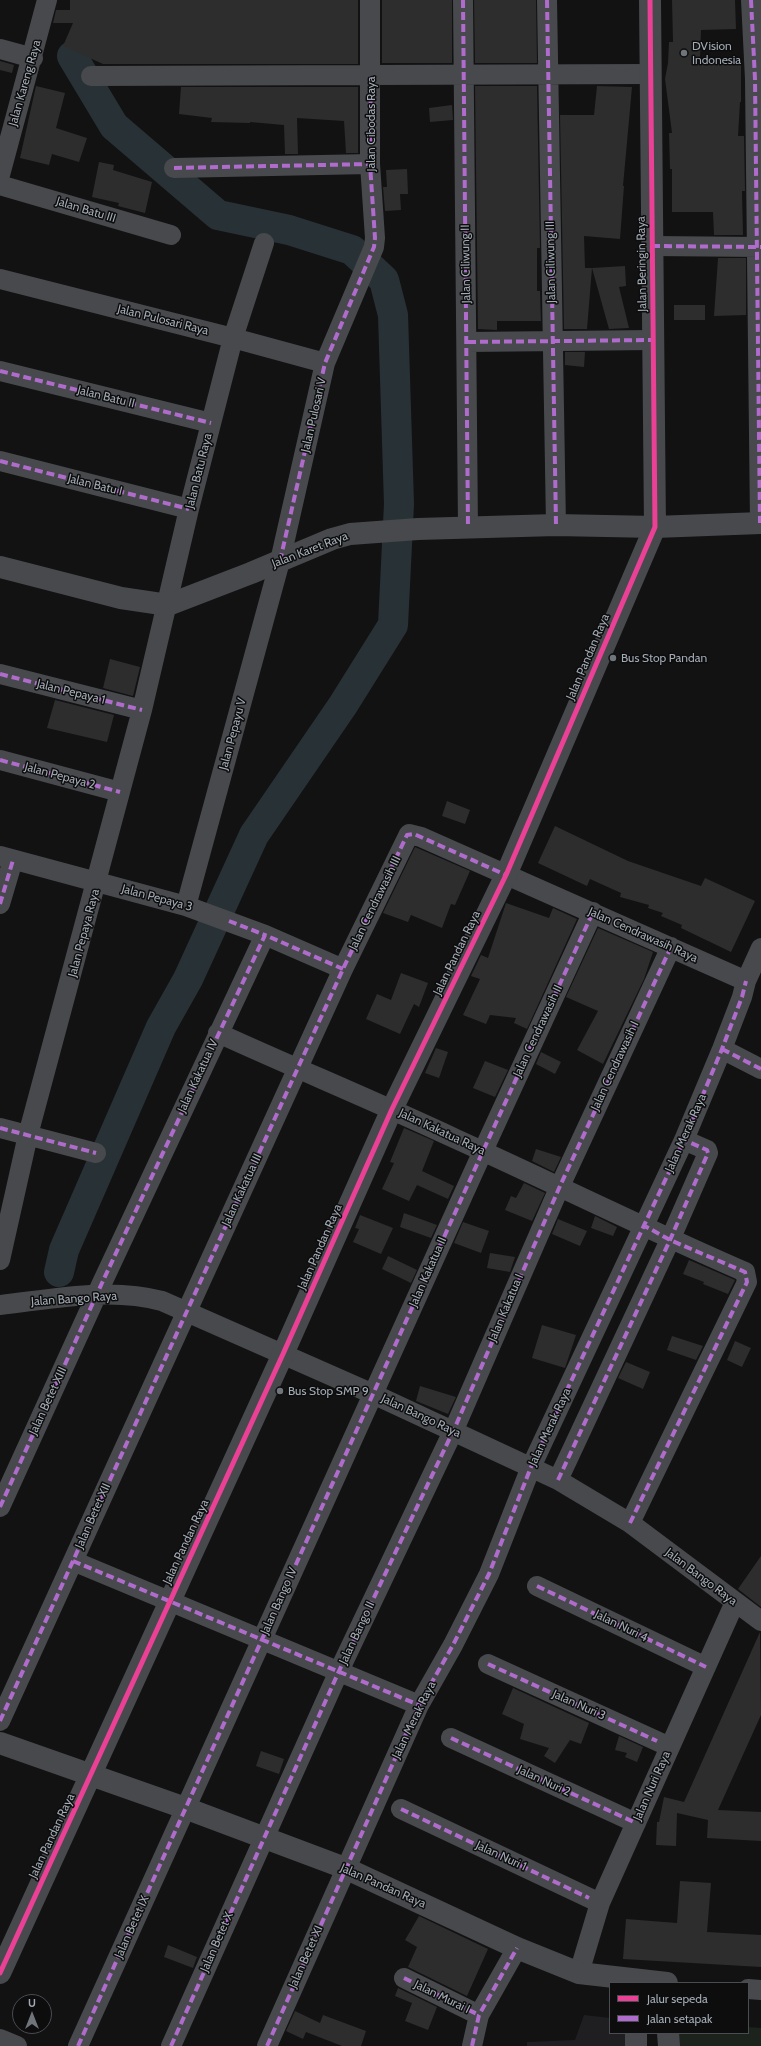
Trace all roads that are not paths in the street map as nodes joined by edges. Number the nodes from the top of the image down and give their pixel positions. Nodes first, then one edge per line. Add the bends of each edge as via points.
1 (370, 0) edge
2 (463, 0) edge
3 (547, 0) edge
4 (650, 0) edge
5 (751, 0) edge
6 (46, 7) edge
7 (0, 49) edge
8 (29, 57) junction
9 (548, 74) junction
10 (651, 74) junction
11 (464, 75) junction
12 (91, 76) dead end
13 (371, 76) junction
14 (758, 79) edge
15 (370, 164) junction
16 (174, 168) dead end
17 (0, 175) edge
18 (0, 185) edge
19 (171, 235) dead end
20 (264, 243) dead end
21 (652, 246) junction
22 (374, 247) joint
23 (758, 247) edge
24 (0, 279) edge
25 (233, 338) junction
26 (653, 340) junction
27 (553, 341) junction
28 (468, 342) junction
29 (325, 363) junction
30 (0, 371) edge
31 (211, 423) junction
32 (0, 461) edge
33 (189, 509) junction
34 (760, 523) edge
35 (556, 525) junction
36 (468, 527) junction
37 (655, 527) junction
38 (280, 561) junction
39 (0, 568) edge
40 (168, 605) junction
41 (0, 674) edge
42 (142, 710) junction
43 (0, 760) edge
44 (120, 792) junction
45 (6, 858) edge
46 (506, 875) junction
47 (98, 882) junction
48 (0, 904) edge
49 (186, 906) junction
50 (593, 912) junction
51 (265, 935) junction
52 (671, 947) junction
53 (761, 948) edge
54 (343, 969) junction
55 (746, 981) junction
56 (218, 1033) junction
57 (722, 1050) junction
58 (761, 1069) edge
59 (298, 1070) junction
60 (392, 1109) junction
61 (0, 1128) edge
62 (28, 1135) junction
63 (684, 1140) junction
64 (482, 1150) junction
65 (96, 1153) dead end
66 (560, 1186) junction
67 (657, 1233) junction
68 (0, 1260) edge
69 (96, 1295) junction
70 (0, 1305) edge
71 (186, 1311) junction
72 (283, 1354) junction
73 (373, 1394) junction
74 (453, 1431) junction
75 (531, 1467) junction
76 (558, 1480) junction
77 (0, 1507) edge
78 (630, 1523) junction
79 (72, 1561) junction
80 (537, 1586) dead end
81 (170, 1600) junction
82 (735, 1602) junction
83 (761, 1621) edge
84 (262, 1640) junction
85 (488, 1664) dead end
86 (706, 1667) junction
87 (339, 1671) junction
88 (419, 1705) junction
89 (0, 1721) edge
90 (451, 1738) dead end
91 (0, 1743) edge
92 (670, 1747) junction
93 (91, 1774) junction
94 (185, 1808) junction
95 (401, 1809) dead end
96 (636, 1823) junction
97 (264, 1837) junction
98 (345, 1868) junction
99 (600, 1903) junction
100 (517, 1948) junction
101 (0, 1973) edge
102 (579, 1973) junction
103 (404, 1978) dead end
104 (635, 1981) edge
105 (652, 1982) edge
106 (749, 1989) edge
107 (761, 1990) edge
108 (480, 2015) junction
109 (636, 2034) edge
110 (668, 2034) edge
111 (0, 2039) edge
112 (17, 2046) edge
113 (78, 2046) edge
114 (171, 2046) edge
115 (267, 2046) edge
116 (472, 2046) edge
117 (636, 2046) edge
118 (669, 2046) edge

1 - 13 street, Jalan Cibodas Raya
2 - 11 street, Jalan Ciliwung II
3 - 9 street, Jalan Ciliwung III
4 - 10 street, Jalan Beringin Raya
5 - 14 street
6 - 8 street, Jalan Kareng Raya
7 - 8 street
8 - 17 street, Jalan Kareng Raya
9 - 10 street
9 - 11 street
9 - 27 street, Jalan Ciliwung III
10 - 21 street, Jalan Beringin Raya
11 - 13 street
11 - 28 street, Jalan Ciliwung II
12 - 13 street
13 - 15 street, Jalan Cibodas Raya
14 - 23 street
15 - 16 street
15 - 22 street, Jalan Cibodas Raya
18 - 19 street, Jalan Batu III
20 - 25 street, Jalan Batu Raya
21 - 23 street
21 - 26 street, Jalan Beringin Raya
22 - 29 street, Jalan Pulosari V
23 - 34 street
24 - 25 street, Jalan Pulosari Raya
25 - 29 street, Jalan Pulosari Raya
25 - 31 street, Jalan Batu Raya
26 - 27 street
26 - 37 street, Jalan Beringin Raya
27 - 28 street
27 - 35 street, Jalan Ciliwung III
28 - 36 street, Jalan Ciliwung II
29 - 38 street, Jalan Pulosari V
30 - 31 street, Jalan Batu II
31 - 33 street, Jalan Batu Raya
32 - 33 street, Jalan Batu I
33 - 40 street, Jalan Batu Raya
34 - 37 street, Jalan Karet Raya
35 - 36 street, Jalan Karet Raya
35 - 37 street, Jalan Karet Raya
36 - 38 street, Jalan Karet Raya via 350,534 332,538
37 - 46 street, Jalan Pandan Raya
38 - 40 street, Jalan Karet Raya
38 - 49 street, Jalan Pepayu V
39 - 40 street, Jalan Karet Raya via 121,598
40 - 42 street, Jalan Pepaya Raya
41 - 42 street, Jalan Pepaya 1
42 - 44 street, Jalan Pepaya Raya
43 - 44 street, Jalan Pepaya 2
44 - 47 street, Jalan Pepaya Raya
45 - 47 street, Jalan Pepaya 3
45 - 48 street
46 - 50 street, Jalan Cendrawasih Raya
46 - 54 street, Jalan Cendrawasih III via 421,837 408,834
46 - 60 street, Jalan Pandan Raya
47 - 49 street, Jalan Pepaya 3
47 - 62 street, Jalan Pepaya Raya
49 - 51 street, Jalan Pepaya 3
50 - 52 street, Jalan Cendrawasih Raya
50 - 64 street, Jalan Cendrawasih II
51 - 54 street
51 - 56 street, Jalan Kakatua IV
52 - 55 street, Jalan Cendrawasih Raya
52 - 66 street, Jalan Cendrawasih I
53 - 55 street
54 - 59 street, Jalan Cendrawasih III
55 - 57 street, Jalan Merak Raya
56 - 59 street, Jalan Kakatua Raya
56 - 69 street, Jalan Kakatua IV
57 - 58 street
57 - 63 street, Jalan Merak Raya
59 - 60 street, Jalan Kakatua Raya
59 - 71 street, Jalan Kakatua III
60 - 64 street, Jalan Kakatua Raya
60 - 72 street, Jalan Pandan Raya
61 - 62 street
62 - 65 street
62 - 68 street, Jalan Pepaya Raya
63 - 67 street, Jalan Merak Raya
63 - 67 street via 707,1150 708,1153
64 - 66 street, Jalan Kakatua Raya
64 - 73 street, Jalan Kakatua II
66 - 67 street, Jalan Kakatua Raya
66 - 74 street, Jalan Kakatua I
67 - 75 street, Jalan Merak Raya
67 - 76 street
67 - 78 street, Jalan Kakatua Raya via 745,1272 747,1282
69 - 70 street, Jalan Bango Raya
69 - 71 street, Jalan Bango Raya via 146,1296
69 - 77 street, Jalan Betet XIII
71 - 72 street, Jalan Bango Raya
71 - 79 street, Jalan Betet XII
72 - 73 street, Jalan Bango Raya
72 - 81 street, Jalan Pandan Raya
73 - 74 street, Jalan Bango Raya
73 - 84 street, Jalan Bango IV
74 - 75 street, Jalan Bango Raya
74 - 87 street, Jalan Bango II
75 - 76 street, Jalan Bango Raya
75 - 88 street, Jalan Merak Raya via 489,1574
76 - 78 street, Jalan Bango Raya
78 - 82 street, Jalan Bango Raya
79 - 81 street
79 - 89 street, Jalan Betet XII
80 - 86 street, Jalan Nuri 4
81 - 84 street
81 - 93 street, Jalan Pandan Raya
82 - 83 street, Jalan Bango Raya
82 - 86 street, Jalan Nuri Raya
84 - 87 street
84 - 94 street, Jalan Bango IV
85 - 92 street, Jalan Nuri 3
86 - 92 street, Jalan Nuri Raya
87 - 88 street
87 - 97 street, Jalan Bango II
88 - 98 street, Jalan Merak Raya
90 - 96 street, Jalan Nuri 2
91 - 93 street, Jalan Pandan Raya
92 - 96 street, Jalan Nuri Raya
93 - 94 street, Jalan Pandan Raya
93 - 101 street, Jalan Pandan Raya
94 - 97 street, Jalan Pandan Raya
94 - 113 street, Jalan Betet IX
95 - 99 street, Jalan Nuri 1
96 - 99 street, Jalan Nuri Raya
97 - 98 street, Jalan Pandan Raya
97 - 114 street, Jalan Betet X
98 - 100 street, Jalan Pandan Raya
98 - 115 street, Jalan Betet XI
99 - 102 street, Jalan Nuri Raya
100 - 102 street, Jalan Pandan Raya
100 - 108 street
102 - 104 street, Jalan Pandan Raya
103 - 108 street, Jalan Murai I
104 - 105 street, Jalan Pandan Raya
106 - 107 street
108 - 116 street
109 - 117 street
110 - 118 street
111 - 112 street

